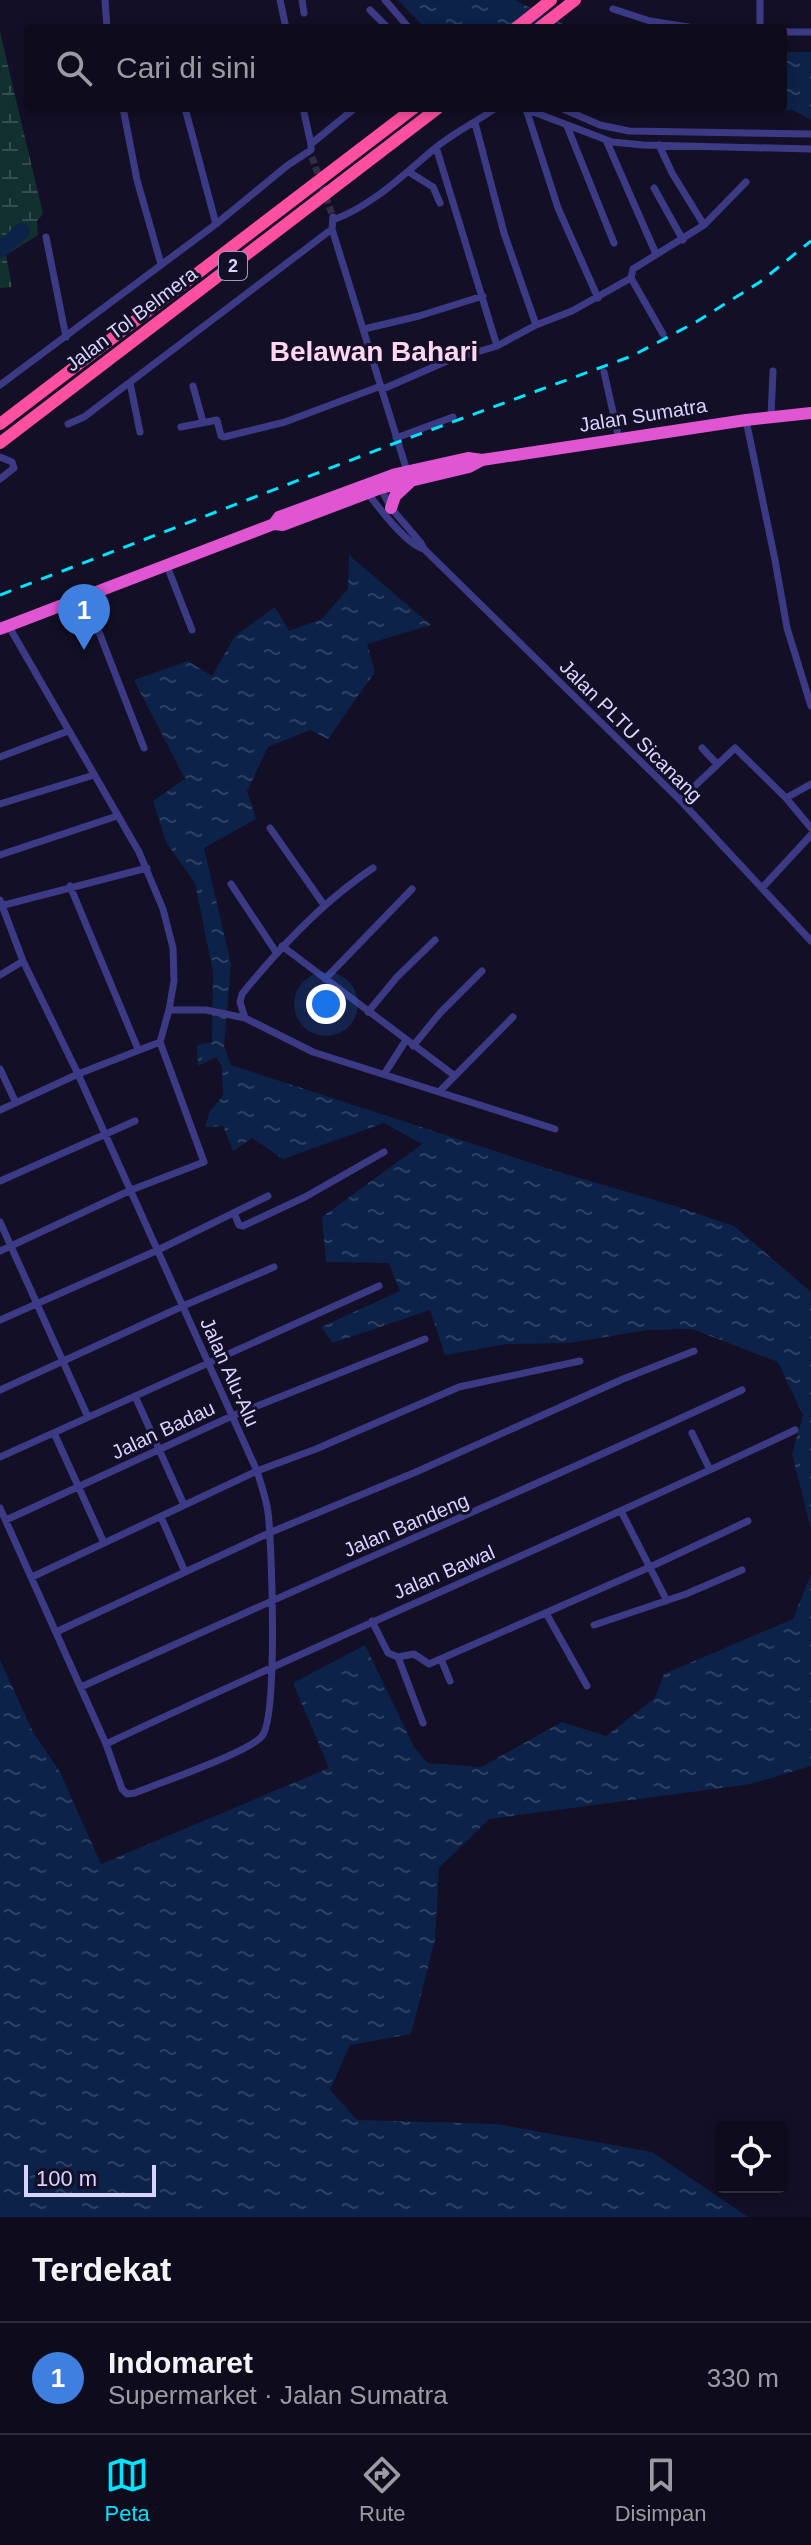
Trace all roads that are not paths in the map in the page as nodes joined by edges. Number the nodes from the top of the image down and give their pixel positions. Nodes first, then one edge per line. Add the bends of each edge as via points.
1 (105, 0) edge
2 (280, 0) edge
3 (302, 0) edge
4 (385, 0) edge
5 (550, 0) edge
6 (575, 0) edge
7 (760, 1) edge
8 (613, 9) dead end
9 (370, 10) dead end
10 (304, 13) dead end
11 (107, 24) edge
12 (285, 24) edge
13 (384, 24) edge
14 (406, 24) edge
15 (521, 24) edge
16 (544, 24) edge
17 (669, 24) edge
18 (760, 24) edge
19 (787, 32) edge
20 (811, 32) edge
21 (126, 112) edge
22 (186, 112) edge
23 (304, 112) edge
24 (351, 112) edge
25 (409, 112) edge
26 (433, 112) edge
27 (490, 112) edge
28 (525, 112) edge
29 (534, 112) edge
30 (570, 112) edge
31 (475, 123) junction
32 (567, 126) junction
33 (811, 134) edge
34 (606, 140) junction
35 (659, 145) junction
36 (436, 147) junction
37 (811, 149) edge
38 (311, 150) junction
39 (409, 172) junction
40 (746, 182) dead end
41 (654, 188) dead end
42 (440, 203) dead end
43 (333, 222) junction
44 (216, 224) junction
45 (704, 225) junction
46 (46, 237) dead end
47 (683, 240) junction
48 (614, 243) dead end
49 (656, 254) junction
50 (161, 264) junction
51 (631, 278) junction
52 (483, 296) junction
53 (598, 298) junction
54 (536, 325) junction
55 (364, 329) junction
56 (663, 334) dead end
57 (66, 337) junction
58 (497, 346) junction
59 (773, 371) dead end
60 (604, 372) dead end
61 (130, 383) junction
62 (0, 385) edge
63 (193, 386) dead end
64 (382, 388) junction
65 (811, 413) edge
66 (771, 416) junction
67 (453, 417) dead end
68 (746, 420) junction
69 (203, 422) junction
70 (0, 424) edge
71 (68, 424) dead end
72 (181, 427) dead end
73 (140, 432) dead end
74 (396, 438) junction
75 (619, 439) junction
76 (0, 443) edge
77 (0, 457) edge
78 (409, 476) junction
79 (0, 479) edge
80 (379, 484) junction
81 (366, 489) junction
82 (391, 508) junction
83 (424, 549) junction
84 (167, 566) junction
85 (85, 596) junction
86 (4, 627) edge
87 (192, 630) dead end
88 (811, 706) edge
89 (68, 731) junction
90 (144, 748) dead end
91 (702, 748) dead end
92 (0, 757) edge
93 (717, 764) junction
94 (94, 775) junction
95 (811, 784) edge
96 (786, 798) junction
97 (680, 800) junction
98 (0, 804) edge
99 (117, 816) junction
100 (270, 828) dead end
101 (811, 828) edge
102 (811, 835) edge
103 (0, 855) edge
104 (147, 868) junction
105 (373, 868) dead end
106 (231, 884) dead end
107 (70, 886) junction
108 (762, 888) junction
109 (412, 889) dead end
110 (1, 903) edge
111 (324, 905) junction
112 (809, 939) edge
113 (435, 940) dead end
114 (279, 949) junction
115 (23, 961) junction
116 (482, 971) dead end
117 (0, 975) edge
118 (325, 979) junction
119 (169, 1010) junction
120 (368, 1012) junction
121 (513, 1017) dead end
122 (245, 1018) junction
123 (160, 1042) junction
124 (409, 1043) junction
125 (138, 1049) junction
126 (0, 1069) edge
127 (385, 1073) junction
128 (78, 1074) junction
129 (455, 1076) junction
130 (440, 1091) junction
131 (16, 1103) junction
132 (0, 1110) edge
133 (135, 1121) dead end
134 (555, 1129) dead end
135 (105, 1133) junction
136 (384, 1152) dead end
137 (0, 1181) edge
138 (131, 1190) junction
139 (268, 1196) dead end
140 (234, 1213) junction
141 (0, 1222) edge
142 (10, 1246) junction
143 (158, 1250) junction
144 (0, 1251) edge
145 (274, 1267) dead end
146 (379, 1286) dead end
147 (38, 1303) junction
148 (183, 1306) junction
149 (0, 1320) edge
150 (425, 1339) dead end
151 (694, 1351) dead end
152 (64, 1360) junction
153 (580, 1361) dead end
154 (208, 1362) junction
155 (0, 1390) edge
156 (742, 1390) dead end
157 (135, 1396) junction
158 (232, 1416) junction
159 (88, 1417) junction
160 (795, 1430) dead end
161 (54, 1433) junction
162 (692, 1433) dead end
163 (160, 1450) junction
164 (0, 1457) edge
165 (710, 1470) junction
166 (257, 1471) junction
167 (78, 1487) junction
168 (184, 1505) junction
169 (0, 1508) edge
170 (621, 1511) junction
171 (161, 1517) junction
172 (6, 1520) junction
173 (748, 1521) dead end
174 (269, 1533) junction
175 (104, 1543) junction
176 (650, 1567) junction
177 (742, 1570) dead end
178 (185, 1572) junction
179 (32, 1577) junction
180 (273, 1599) junction
181 (667, 1601) junction
182 (546, 1613) junction
183 (372, 1621) junction
184 (594, 1625) dead end
185 (56, 1632) junction
186 (398, 1657) junction
187 (441, 1659) junction
188 (271, 1666) junction
189 (450, 1681) dead end
190 (587, 1686) dead end
191 (81, 1687) junction
192 (423, 1723) dead end
193 (106, 1744) junction

1 - 11 street
2 - 12 street
3 - 10 street
4 - 14 street
5 - 15 highway
6 - 16 highway
7 - 18 street
8 - 17 street
9 - 13 street
19 - 20 street
21 - 50 street via 137,180
22 - 44 street
23 - 38 street
24 - 38 street
25 - 70 highway, Jalan Tol Belmera / 2
26 - 76 highway, Jalan Tol Belmera / 2
27 - 31 street
28 - 53 street via 558,208
29 - 32 street
30 - 33 street via 629,131
31 - 36 street
31 - 54 street via 504,233
32 - 34 street
32 - 48 street
34 - 35 street
34 - 49 street
35 - 37 street
35 - 45 street
36 - 39 street
36 - 52 street
38 - 44 street
39 - 42 street via 433,187
39 - 43 street
40 - 45 street
41 - 47 street
43 - 55 street
43 - 61 street via 295,258
44 - 50 street
45 - 47 street
46 - 57 street
47 - 49 street
49 - 51 street via 633,269
50 - 57 street
51 - 53 street
51 - 56 street
52 - 55 street
52 - 58 street
53 - 54 street
54 - 58 street
55 - 64 street
57 - 62 street
58 - 64 street
59 - 66 street
60 - 75 street
61 - 71 street
61 - 73 street
63 - 69 street
64 - 69 street via 224,437 217,420
64 - 74 street
65 - 66 highway, Jalan Sumatra
66 - 68 highway, Jalan Sumatra
67 - 74 street
68 - 75 highway, Jalan Sumatra
68 - 88 street via 787,628
69 - 72 street
74 - 78 street
75 - 78 highway, Jalan Sumatra
77 - 79 street via 14,468
78 - 80 highway, Jalan Sumatra
78 - 82 highway
80 - 81 highway, Jalan Sumatra
80 - 82 street, Jalan PLTU Sicanang
81 - 83 street, Jalan PLTU Sicanang via 405,536
81 - 84 highway, Jalan Sumatra
82 - 83 street, Jalan PLTU Sicanang
83 - 97 street, Jalan PLTU Sicanang
84 - 85 highway, Jalan Sumatra
84 - 87 street
85 - 86 highway, Jalan Sumatra
85 - 90 street
86 - 89 street
89 - 92 street
89 - 94 street
91 - 93 street
93 - 96 street via 739,749
93 - 97 street
94 - 98 street
94 - 99 street
95 - 96 street
96 - 101 street
97 - 108 street, Jalan PLTU Sicanang
99 - 103 street
99 - 104 street
100 - 111 street
102 - 108 street
104 - 107 street
104 - 119 street via 173,948
105 - 111 street
106 - 114 street
107 - 110 street
107 - 125 street
108 - 112 street, Jalan PLTU Sicanang
109 - 118 street
110 - 115 street, Jalan Alu-Alu
111 - 114 street
113 - 120 street
114 - 118 street
114 - 122 street via 242,994
115 - 117 street
115 - 128 street, Jalan Alu-Alu
116 - 124 street
118 - 120 street
119 - 122 street
119 - 123 street
120 - 124 street
121 - 129 street
122 - 127 street via 313,1052
123 - 125 street
123 - 138 street via 204,1162
124 - 127 street
124 - 129 street
125 - 128 street
126 - 131 street
127 - 130 street
128 - 131 street
128 - 135 street, Jalan Alu-Alu
129 - 130 street
130 - 134 street
131 - 132 street
133 - 135 street
135 - 137 street
135 - 138 street, Jalan Alu-Alu
136 - 140 street via 243,1226
138 - 142 street
138 - 143 street, Jalan Alu-Alu
139 - 140 street
140 - 143 street
141 - 142 street
142 - 144 street
142 - 147 street
143 - 147 street
143 - 148 street, Jalan Alu-Alu
145 - 148 street
146 - 154 street
147 - 149 street
147 - 152 street
148 - 152 street
148 - 154 street, Jalan Alu-Alu
150 - 158 street, Jalan Badau
151 - 174 street
152 - 155 street
152 - 159 street
153 - 166 street via 459,1387
154 - 157 street
154 - 158 street, Jalan Alu-Alu
156 - 180 street, Jalan Bandeng
157 - 159 street
157 - 163 street
158 - 163 street, Jalan Badau
158 - 166 street, Jalan Alu-Alu
159 - 161 street
160 - 165 street, Jalan Bawal
161 - 164 street
161 - 167 street
162 - 165 street
163 - 167 street, Jalan Badau
163 - 168 street
165 - 170 street, Jalan Bawal
166 - 168 street
166 - 174 street, Jalan Alu-Alu
167 - 172 street, Jalan Badau
167 - 175 street
168 - 171 street
169 - 172 street
170 - 176 street
170 - 183 street, Jalan Bawal
171 - 175 street
171 - 178 street
172 - 179 street
173 - 176 street
174 - 178 street
174 - 180 street, Jalan Alu-Alu
175 - 179 street
176 - 181 street
176 - 182 street
177 - 181 street
178 - 185 street
179 - 185 street
180 - 188 street, Jalan Alu-Alu
180 - 191 street, Jalan Bandeng
181 - 184 street
182 - 187 street
182 - 190 street
183 - 186 street via 385,1650
183 - 188 street, Jalan Bawal
185 - 191 street
186 - 187 street via 414,1654 427,1664
186 - 192 street
187 - 189 street
188 - 193 street, Jalan Bawal
188 - 193 street, Jalan Alu-Alu via 265,1734 248,1747 127,1794
191 - 193 street

